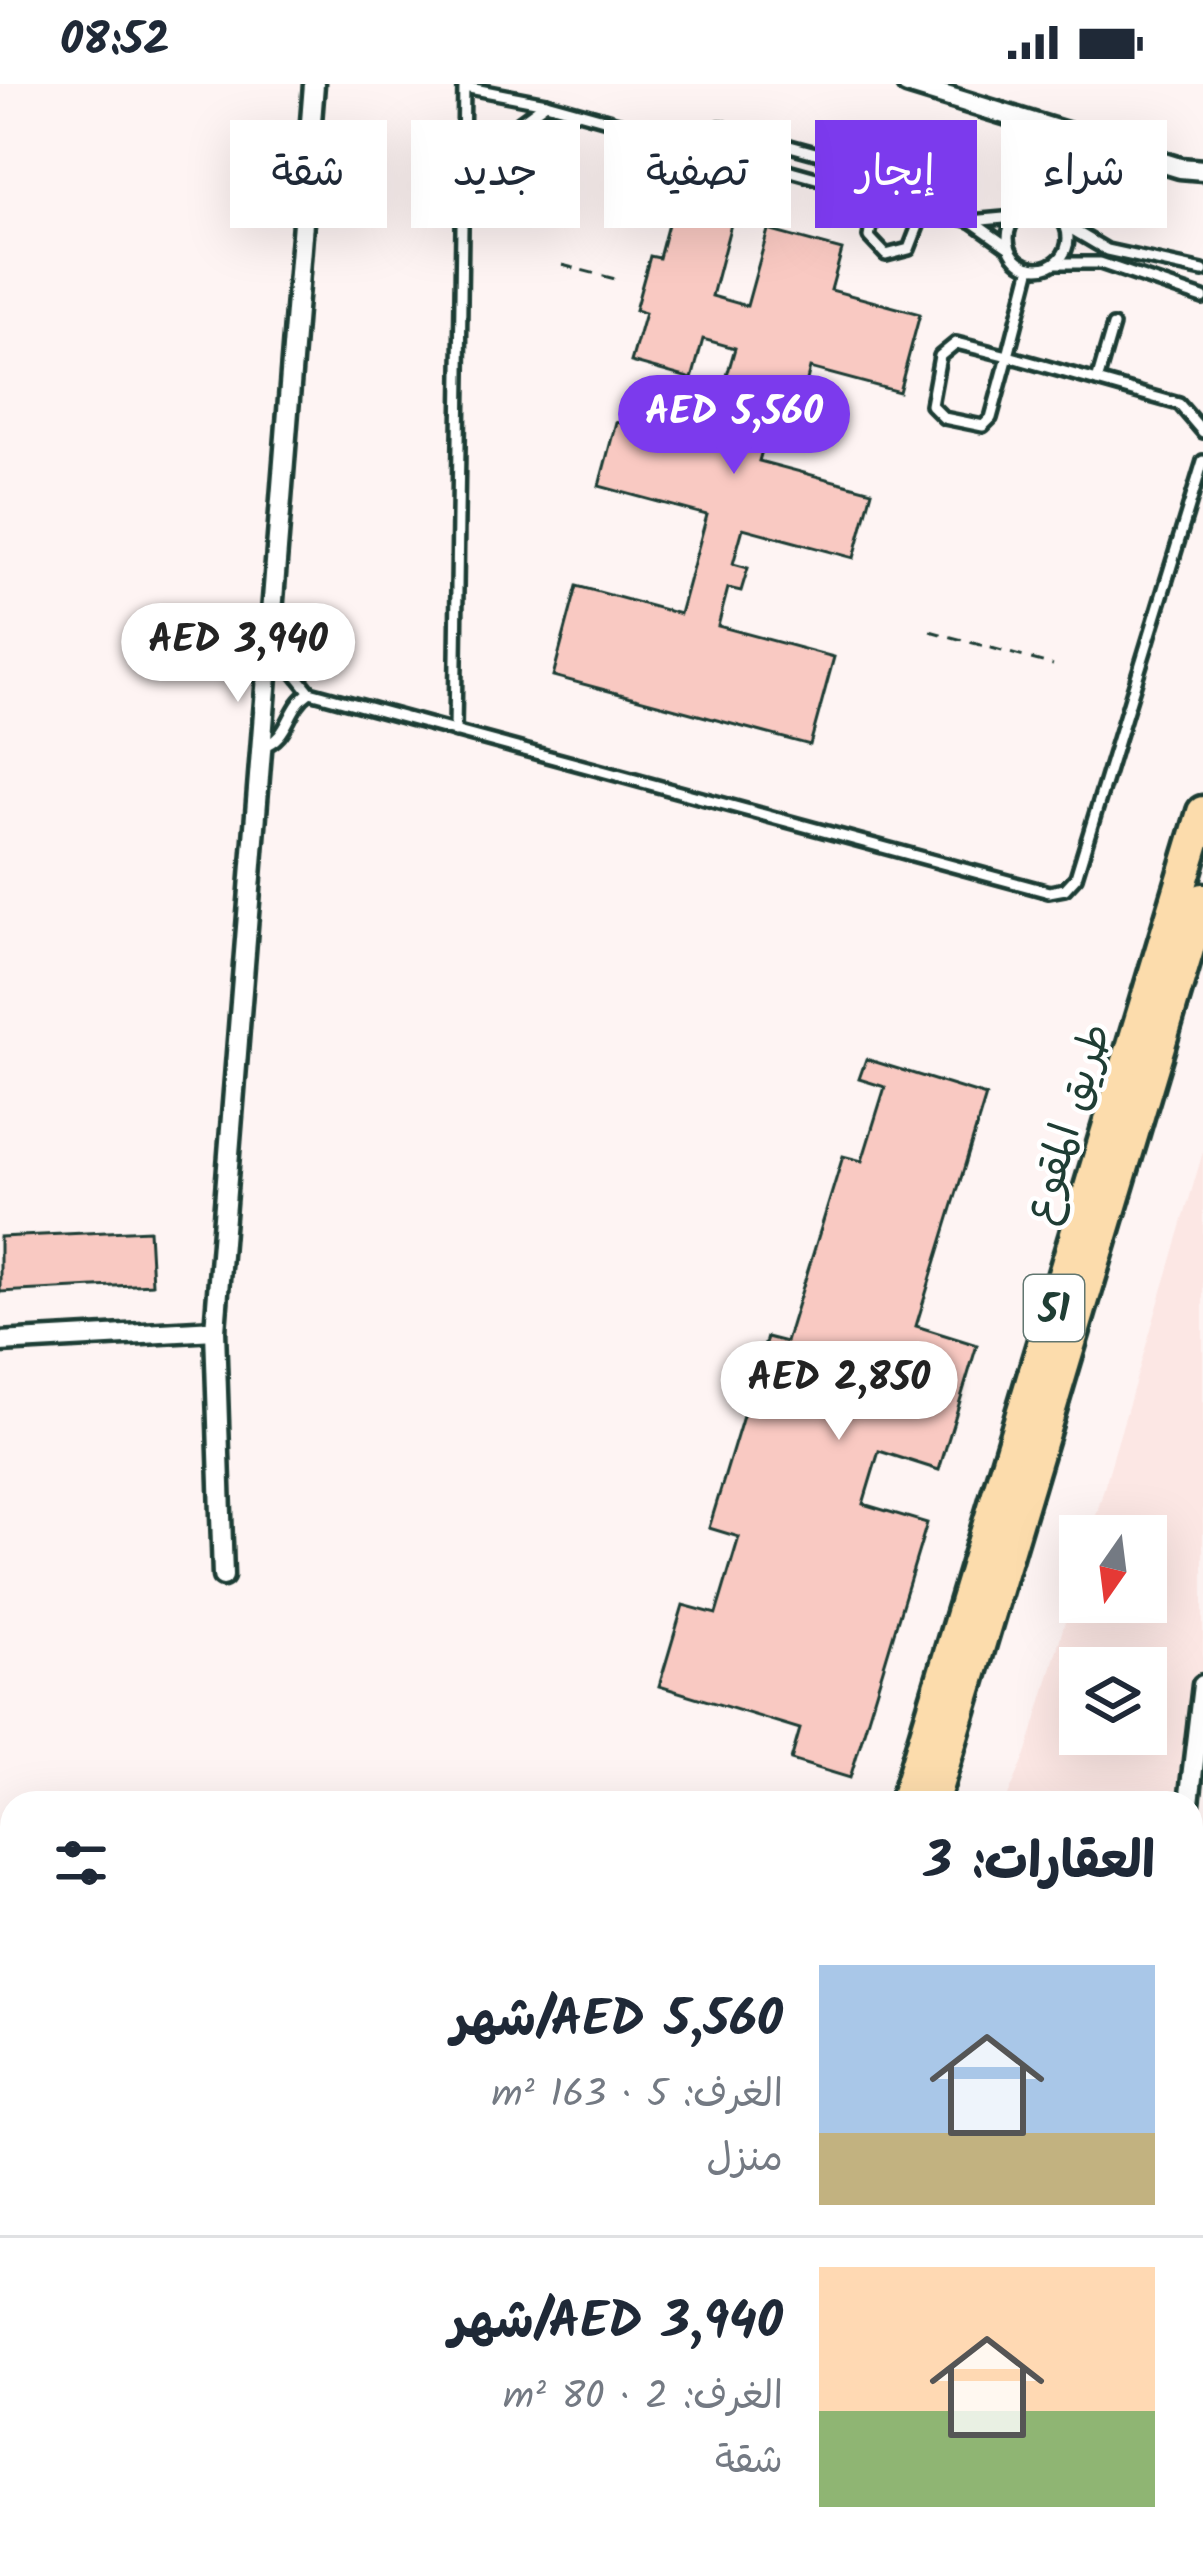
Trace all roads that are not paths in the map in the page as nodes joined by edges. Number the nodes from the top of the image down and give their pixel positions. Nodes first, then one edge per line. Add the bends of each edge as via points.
1 (314, 84) edge
2 (907, 84) edge
3 (464, 86) edge
4 (546, 103) junction
5 (463, 120) edge
6 (523, 120) edge
7 (607, 120) edge
8 (1025, 120) edge
9 (1167, 160) edge
10 (1203, 170) edge
11 (977, 224) edge
12 (462, 228) edge
13 (871, 228) edge
14 (917, 228) edge
15 (1014, 228) edge
16 (1064, 228) edge
17 (1073, 228) edge
18 (1008, 247) junction
19 (1055, 262) junction
20 (1031, 267) junction
21 (1203, 272) edge
22 (1203, 298) edge
23 (1113, 326) dead end
24 (1008, 356) junction
25 (1096, 381) junction
26 (1203, 432) edge
27 (1203, 461) edge
28 (272, 613) junction
29 (310, 692) junction
30 (455, 732) junction
31 (261, 747) junction
32 (1203, 812) edge
33 (1203, 898) edge
34 (214, 1330) junction
35 (0, 1342) edge
36 (223, 1576) dead end
37 (1203, 1685) edge
38 (909, 1791) edge
39 (936, 1791) edge
40 (1190, 1791) edge

1 - 28 street
2 - 8 street
3 - 4 lane
3 - 5 lane
4 - 6 lane
4 - 7 lane
9 - 10 street
11 - 18 lane
12 - 30 lane
13 - 14 lane via 869,237 886,255 909,249
15 - 18 lane
16 - 19 lane via 1066,250
17 - 21 lane via 1107,250
18 - 20 lane
19 - 20 lane
19 - 22 lane via 1100,263
20 - 24 lane
23 - 25 lane
24 - 24 lane via 946,347 931,393 934,411 972,427 988,423
24 - 25 lane
25 - 26 lane via 1179,404
27 - 30 lane via 1076,877 1065,889 1024,887
28 - 29 lane via 291,629 294,672
28 - 31 street
29 - 30 lane
29 - 31 lane via 281,737
31 - 34 street
32 - 38 main road, طريق المقوع / 51
33 - 39 main road, طريق المقوع / 51
34 - 35 street
34 - 36 street
37 - 40 street

